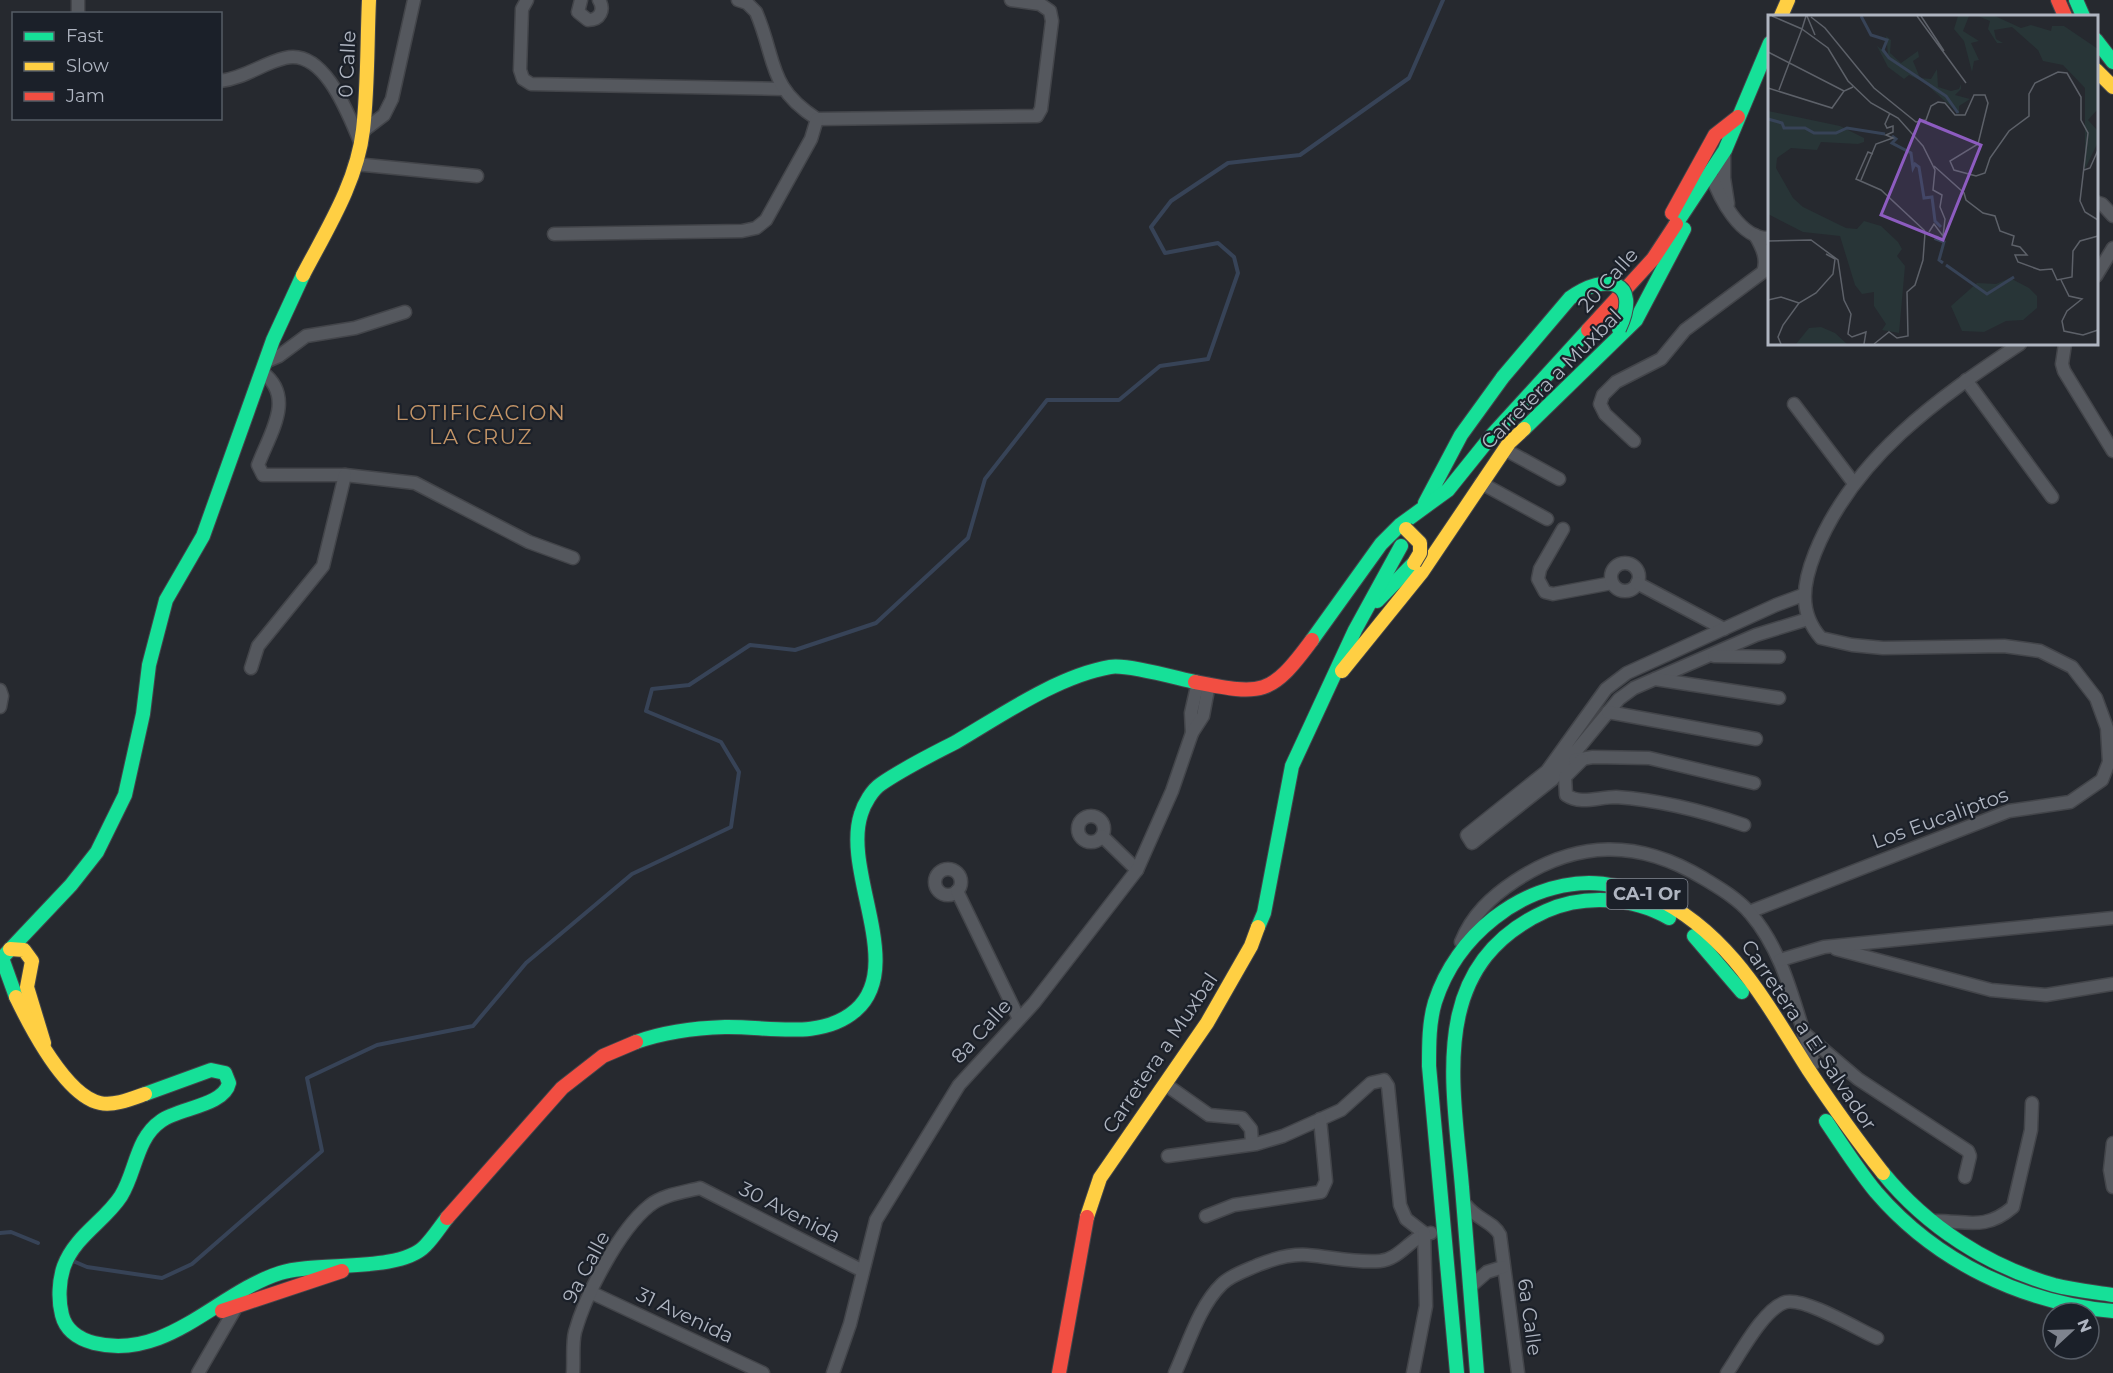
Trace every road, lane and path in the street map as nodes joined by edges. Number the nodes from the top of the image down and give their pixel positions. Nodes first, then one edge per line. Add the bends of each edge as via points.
1 (369, 0) edge
2 (414, 0) edge
3 (527, 0) edge
4 (581, 0) edge
5 (599, 0) edge
6 (738, 0) edge
7 (1011, 0) edge
8 (2058, 0) edge
9 (2076, 0) edge
10 (2065, 15) edge
11 (2083, 15) edge
12 (2098, 41) edge
13 (1768, 48) edge
14 (2113, 62) edge
15 (2098, 71) edge
16 (222, 80) edge
17 (2113, 87) edge
18 (783, 89) junction
19 (1738, 117) junction
20 (817, 119) junction
21 (362, 138) junction
22 (1725, 150) junction
23 (355, 164) junction
24 (1711, 174) junction
25 (477, 176) dead end
26 (1695, 198) junction
27 (2098, 202) edge
28 (1728, 208) junction
29 (2113, 216) edge
30 (554, 234) dead end
31 (1755, 235) junction
32 (1768, 238) edge
33 (2113, 248) edge
34 (2098, 274) edge
35 (405, 312) dead end
36 (2018, 345) edge
37 (2065, 345) edge
38 (263, 367) junction
39 (1966, 380) junction
40 (1794, 404) dead end
41 (1634, 441) dead end
42 (1506, 446) junction
43 (2113, 451) edge
44 (1466, 456) dead end
45 (345, 475) junction
46 (1559, 479) dead end
47 (1853, 482) junction
48 (1481, 483) junction
49 (2052, 497) dead end
50 (1423, 506) junction
51 (1547, 519) dead end
52 (1403, 527) junction
53 (1563, 529) dead end
54 (1398, 552) dead end
55 (573, 558) dead end
56 (1612, 583) junction
57 (1637, 584) junction
58 (1803, 595) junction
59 (1362, 617) junction
60 (1808, 619) junction
61 (1724, 629) junction
62 (1710, 656) junction
63 (1779, 657) dead end
64 (251, 668) dead end
65 (1654, 679) junction
66 (1203, 683) junction
67 (1326, 690) junction
68 (1779, 698) dead end
69 (1608, 712) junction
70 (1589, 723) junction
71 (2110, 727) edge
72 (1756, 739) dead end
73 (1576, 760) junction
74 (1754, 783) dead end
75 (1744, 825) dead end
76 (1102, 836) dead end
77 (1137, 870) junction
78 (957, 891) dead end
79 (49, 908) junction
80 (1749, 912) junction
81 (2113, 918) edge
82 (1824, 946) junction
83 (10, 949) junction
84 (29, 955) junction
85 (1779, 960) junction
86 (3, 968) edge
87 (29, 973) junction
88 (2113, 984) edge
89 (1442, 987) junction
90 (1018, 1017) junction
91 (1802, 1032) junction
92 (44, 1045) junction
93 (1165, 1084) junction
94 (1827, 1098) junction
95 (2032, 1103) dead end
96 (1320, 1119) junction
97 (2113, 1143) edge
98 (1252, 1144) junction
99 (1168, 1156) dead end
100 (1965, 1177) dead end
101 (2113, 1187) edge
102 (700, 1188) joint
103 (1461, 1198) junction
104 (1206, 1216) dead end
105 (1932, 1221) junction
106 (1962, 1224) junction
107 (1441, 1232) junction
108 (1424, 1233) junction
109 (1954, 1238) junction
110 (351, 1267) junction
111 (1503, 1267) junction
112 (289, 1270) junction
113 (861, 1270) junction
114 (256, 1282) junction
115 (292, 1287) junction
116 (1469, 1288) junction
117 (590, 1292) junction
118 (2113, 1294) edge
119 (266, 1295) junction
120 (238, 1304) junction
121 (2113, 1311) edge
122 (205, 1314) junction
123 (1877, 1338) dead end
124 (1183, 1355) junction
125 (198, 1373) edge
126 (573, 1373) edge
127 (763, 1373) edge
128 (833, 1373) edge
129 (1059, 1373) edge
130 (1175, 1373) edge
131 (1182, 1373) edge
132 (1413, 1373) edge
133 (1457, 1373) edge
134 (1478, 1373) edge
135 (1518, 1373) edge
136 (1727, 1373) edge

1 - 21 main road, 0 Calle
2 - 21 street via 392,99 384,115
3 - 18 street via 522,9 520,70 522,79 531,84
4 - 5 street via 578,12 588,20 601,14
6 - 18 street via 756,12
7 - 20 street via 1040,4 1050,11 1052,21 1037,116
8 - 10 main road
9 - 11 main road
12 - 14 main road
13 - 19 main road, 20 Calle
15 - 17 main road
16 - 21 street via 286,57 302,56 318,66
18 - 20 street via 796,105
19 - 22 main road, 20 Calle
19 - 44 main road via 1715,135 1661,234 1639,263 1576,336 1488,426
20 - 30 street via 811,139 766,220 756,228
21 - 23 main road, 0 Calle
22 - 24 main road, 20 Calle
22 - 28 street
23 - 25 street
23 - 38 main road, 0 Calle via 340,205 298,283
24 - 26 main road, 20 Calle
24 - 28 street
26 - 42 main road, Carretera a Muxbal via 1685,227 1636,320
26 - 50 main road, 20 Calle via 1653,259 1448,490
27 - 29 street
28 - 31 street via 1739,224
31 - 32 street
31 - 41 street via 1766,265 1763,272 1684,330 1661,359 1616,382 1603,395 1600,404 1605,414
33 - 34 street
35 - 38 street via 355,328 306,336
36 - 39 street
37 - 43 street via 2064,371
38 - 45 street via 276,385 281,405 259,462 260,472 265,476
38 - 79 main road, 0 Calle via 211,517 166,600 149,665 125,795 97,852
39 - 47 street via 1883,449
39 - 49 street
40 - 47 street
42 - 46 street
42 - 48 main road, Carretera a Muxbal
42 - 50 main road, bridge via 1525,415 1619,329 1630,305 1628,296 1614,282 1600,280 1580,289 1503,377 1461,435
45 - 55 street via 415,483 529,542
45 - 64 street via 323,567 258,646
47 - 58 street via 1821,539
48 - 51 street
48 - 67 main road, Carretera a Muxbal via 1422,572
50 - 52 main road, 20 Calle
52 - 59 main road, bridge via 1420,543 1420,553
52 - 66 main road, 20 Calle via 1371,556 1295,664 1277,681 1262,689 1243,691
53 - 56 street via 1540,569 1538,579 1545,592 1553,594
54 - 59 main road, Carretera a Muxbal
56 - 57 street via 1624,591
56 - 57 street via 1613,569 1626,563 1636,569
57 - 61 street
58 - 60 street
58 - 61 street
59 - 67 main road, Carretera a Muxbal
60 - 62 street via 1756,635
60 - 71 street, Los Eucaliptos via 1821,638 1852,645 2004,646 2040,651 2072,666 2096,698
61 - 70 street via 1627,673 1606,689
62 - 63 street
62 - 65 street
65 - 68 street
65 - 69 street via 1634,688
66 - 77 street, 8a Calle via 1203,716 1192,733 1172,791
66 - 110 main road, 20 Calle via 1113,666 1087,673 1018,706 879,785 859,818 859,876 875,958 872,984 859,1008 839,1022 819,1029 727,1027 683,1031 641,1040 603,1056 550,1101 424,1248 404,1257
67 - 93 main road, Carretera a Muxbal via 1292,766 1264,913 1251,946 1207,1023
69 - 70 street
69 - 72 street
70 - 73 street
70 - 73 street via 1546,771 1467,835 1472,843
71 - 80 street, Los Eucaliptos via 2109,762 2102,780 2070,802 2008,811
73 - 74 street via 1649,758
73 - 75 street via 1565,777 1566,795 1574,800 1615,797 1698,810
76 - 77 street
77 - 90 street, 8a Calle via 1034,1003
78 - 90 street
79 - 83 main road
79 - 84 main road
80 - 85 street
80 - 89 street via 1736,899 1664,858 1604,849 1574,853 1539,865 1479,910
81 - 82 street
82 - 85 street
82 - 88 street via 1991,990 2046,995
83 - 84 main road via 24,950
83 - 86 main road via 5,952
84 - 87 main road
85 - 91 street via 1793,993
86 - 87 main road via 16,979
86 - 92 main road via 29,1027
87 - 92 main road via 27,987
89 - 94 main road, Carretera a El Salvador / CA-1 Or via 1459,955 1477,934 1507,907 1529,895 1556,887 1593,884 1640,892 1686,913 1722,943 1761,994
89 - 107 main road, Carretera a El Salvador / CA-1 Or via 1435,1003 1428,1059
90 - 113 street, 8a Calle via 960,1085 876,1220
91 - 94 street
91 - 100 street via 1858,1079 1968,1151
92 - 122 main road via 78,1091 104,1104 204,1072 216,1070 228,1077 228,1088 219,1097 155,1125 122,1197 75,1244 67,1256 61,1281 65,1324 84,1341 141,1342 168,1335
93 - 98 street via 1209,1115 1242,1118 1251,1129
93 - 129 main road, Carretera a Muxbal via 1100,1178 1086,1220
94 - 105 main road, Carretera a El Salvador / CA-1 Or via 1887,1179
95 - 106 street via 2031,1130 2013,1207 2003,1216 1973,1225
96 - 98 street via 1283,1136
96 - 104 street via 1326,1181 1321,1192 1234,1205
96 - 108 street via 1341,1110 1375,1081 1386,1081 1400,1205 1406,1219
97 - 101 street
98 - 99 street
102 - 113 street, 30 Avenida
102 - 117 street, 9a Calle via 649,1206 613,1249
103 - 111 street, 6a Calle via 1478,1219 1498,1231
103 - 116 main road, Carretera a El Salvador / CA-1 Or
103 - 121 main road, Carretera a El Salvador / CA-1 Or via 1451,1059 1457,1011 1464,992 1496,945 1531,916 1564,904 1607,899 1662,914 1702,942 1734,979 1860,1173 1912,1226 1955,1260 2009,1289 2057,1305
105 - 106 street
105 - 109 main road, Carretera a El Salvador / CA-1 Or
106 - 109 street
107 - 108 street
107 - 133 main road, Carretera a El Salvador / CA-1 Or
108 - 124 street via 1405,1250 1384,1261 1355,1262 1305,1255 1272,1260 1246,1270 1222,1284 1204,1308
108 - 132 street via 1426,1306
109 - 118 main road, Carretera a El Salvador / CA-1 Or via 2015,1272 2060,1287
110 - 112 main road via 327,1265
110 - 115 main road
111 - 116 street, 6a Calle via 1487,1272
111 - 135 street, 6a Calle
112 - 114 main road
112 - 115 main road via 294,1278
113 - 128 street, 8a Calle via 850,1324
114 - 119 main road
114 - 120 main road
114 - 122 main road
115 - 119 main road
116 - 134 main road, Carretera a El Salvador / CA-1 Or
117 - 126 street, 9a Calle via 574,1334
117 - 127 street, 31 Avenida
119 - 120 main road
120 - 122 main road
120 - 125 street
123 - 136 street via 1800,1302 1785,1302 1763,1319
124 - 130 street
124 - 131 street

